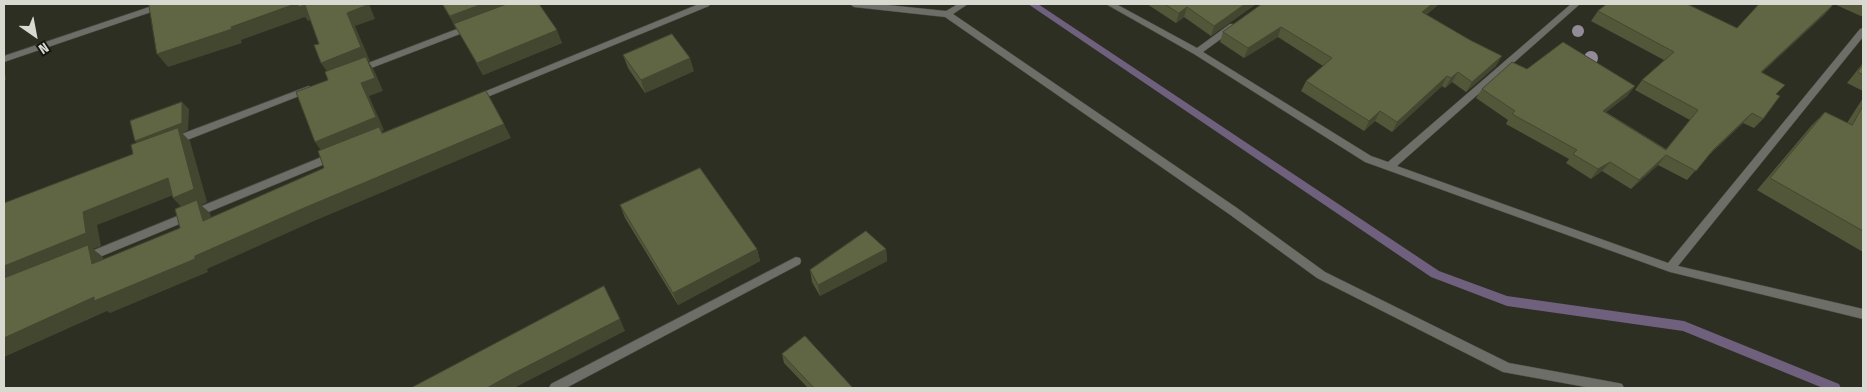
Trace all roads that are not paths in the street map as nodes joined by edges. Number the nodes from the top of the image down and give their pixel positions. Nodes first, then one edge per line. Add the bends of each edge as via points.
1 (166, 4) edge
2 (706, 4) edge
3 (854, 4) edge
4 (964, 4) edge
5 (1110, 4) edge
6 (1576, 4) edge
7 (947, 14) junction
8 (1242, 20) edge
9 (483, 22) edge
10 (1863, 32) edge
11 (1197, 52) junction
12 (4, 60) edge
13 (345, 75) edge
14 (317, 86) edge
15 (466, 102) edge
16 (160, 146) edge
17 (346, 152) edge
18 (1390, 166) junction
19 (78, 261) edge
20 (796, 261) dead end
21 (1670, 268) junction
22 (1863, 314) edge
23 (555, 388) edge
24 (1618, 388) edge

1 - 12 street
2 - 15 street
3 - 7 street
4 - 7 street
5 - 11 street
6 - 18 street
7 - 24 street via 1321,275 1507,368
8 - 11 street
9 - 13 street
10 - 21 street
11 - 18 street via 1368,159
14 - 16 street
17 - 19 street
18 - 21 street
20 - 23 street
21 - 22 street

